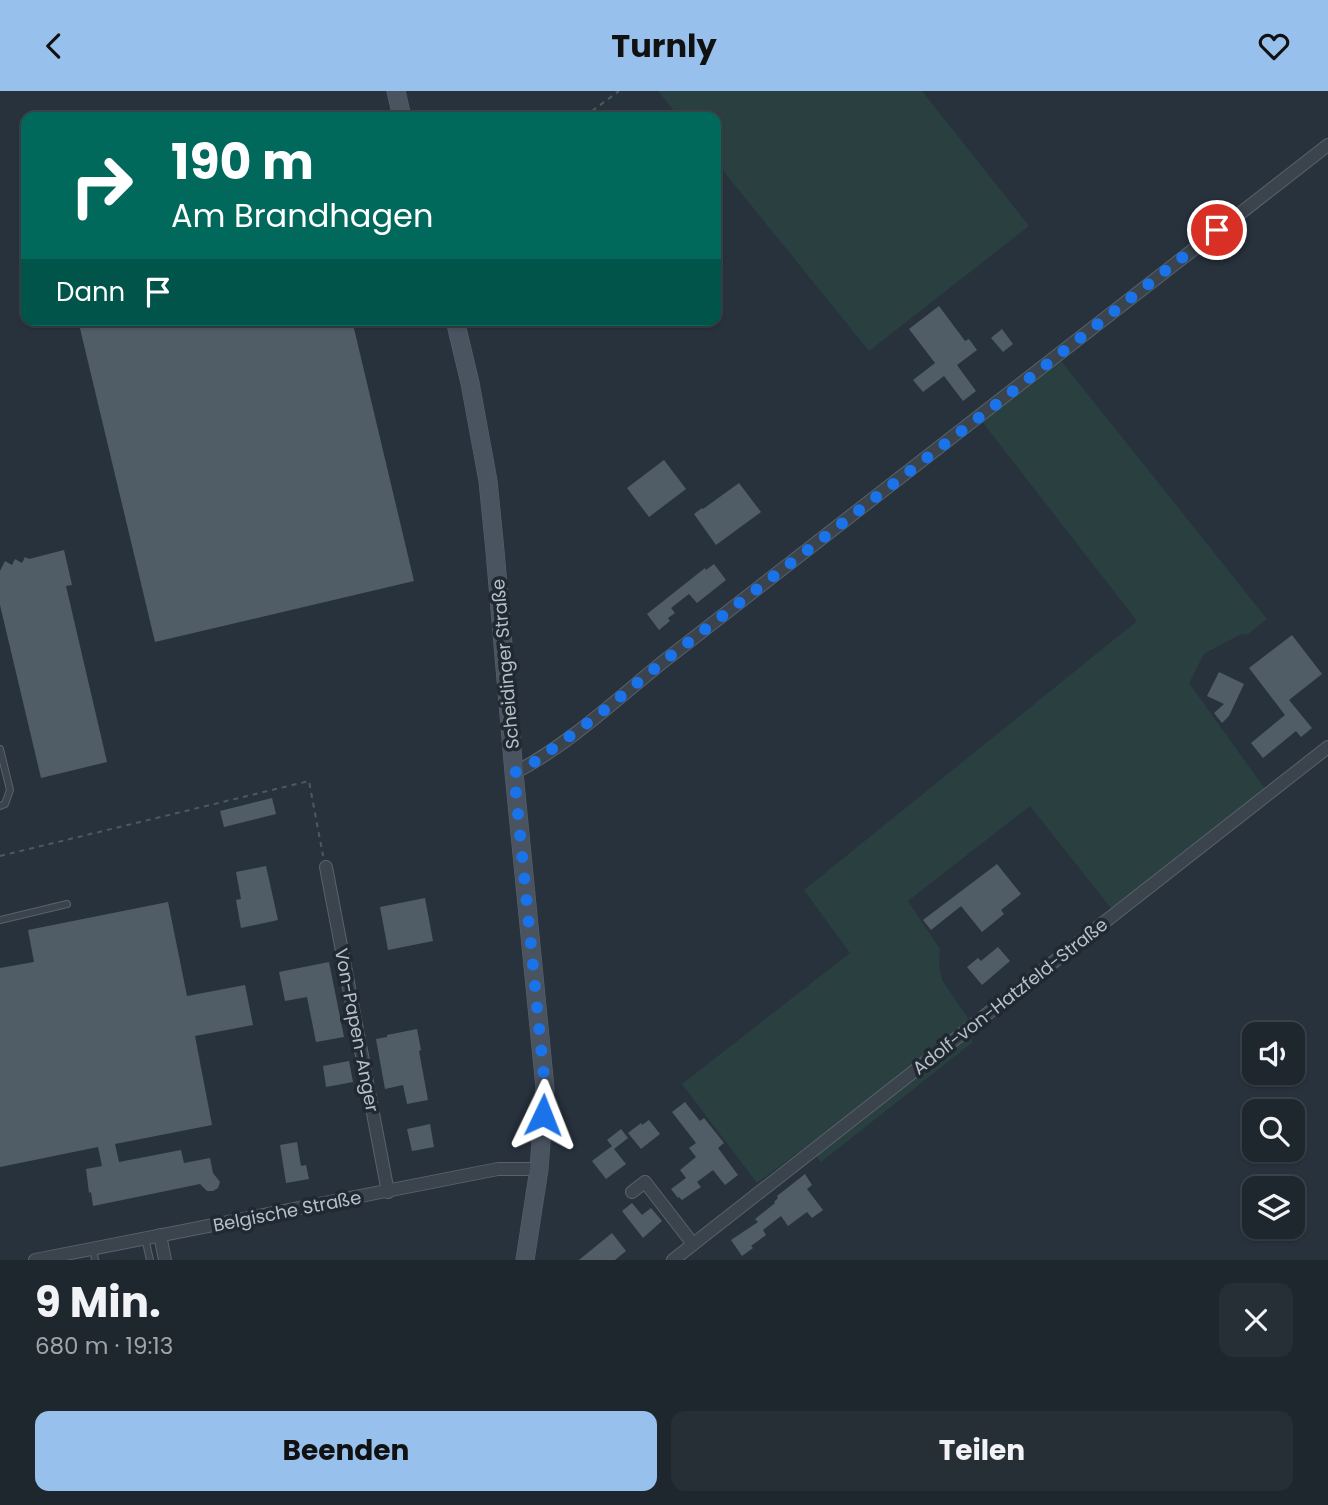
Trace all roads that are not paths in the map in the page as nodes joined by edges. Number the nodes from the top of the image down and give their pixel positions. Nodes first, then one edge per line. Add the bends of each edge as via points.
1 (396, 91) edge
2 (401, 112) edge
3 (1328, 145) edge
4 (456, 326) edge
5 (1328, 747) edge
6 (0, 749) edge
7 (514, 773) junction
8 (0, 806) edge
9 (326, 867) road end
10 (67, 904) dead end
11 (0, 920) edge
12 (539, 1169) junction
13 (388, 1192) junction
14 (632, 1192) dead end
15 (160, 1235) junction
16 (145, 1238) junction
17 (693, 1244) junction
18 (94, 1254) edge
19 (35, 1260) edge
20 (150, 1260) edge
21 (165, 1260) edge
22 (525, 1260) edge
23 (673, 1260) edge

1 - 2 main road
3 - 7 street via 597,716
4 - 7 main road, Scheidinger Straße via 488,481
5 - 17 street, Adolf-von-Hatzfeld-Straße
6 - 8 lane via 10,790
7 - 12 main road, Scheidinger Straße via 545,1088
9 - 13 street, Von-Papen-Anger
10 - 11 lane
12 - 13 street, Belgische Straße via 498,1169
12 - 22 main road, Scheidinger Straße
13 - 15 street, Belgische Straße
14 - 17 street via 646,1182
15 - 16 street, Belgische Straße
15 - 21 street
16 - 18 street, Belgische Straße
16 - 20 lane
17 - 23 street, Adolf-von-Hatzfeld-Straße
18 - 19 street, Belgische Straße

